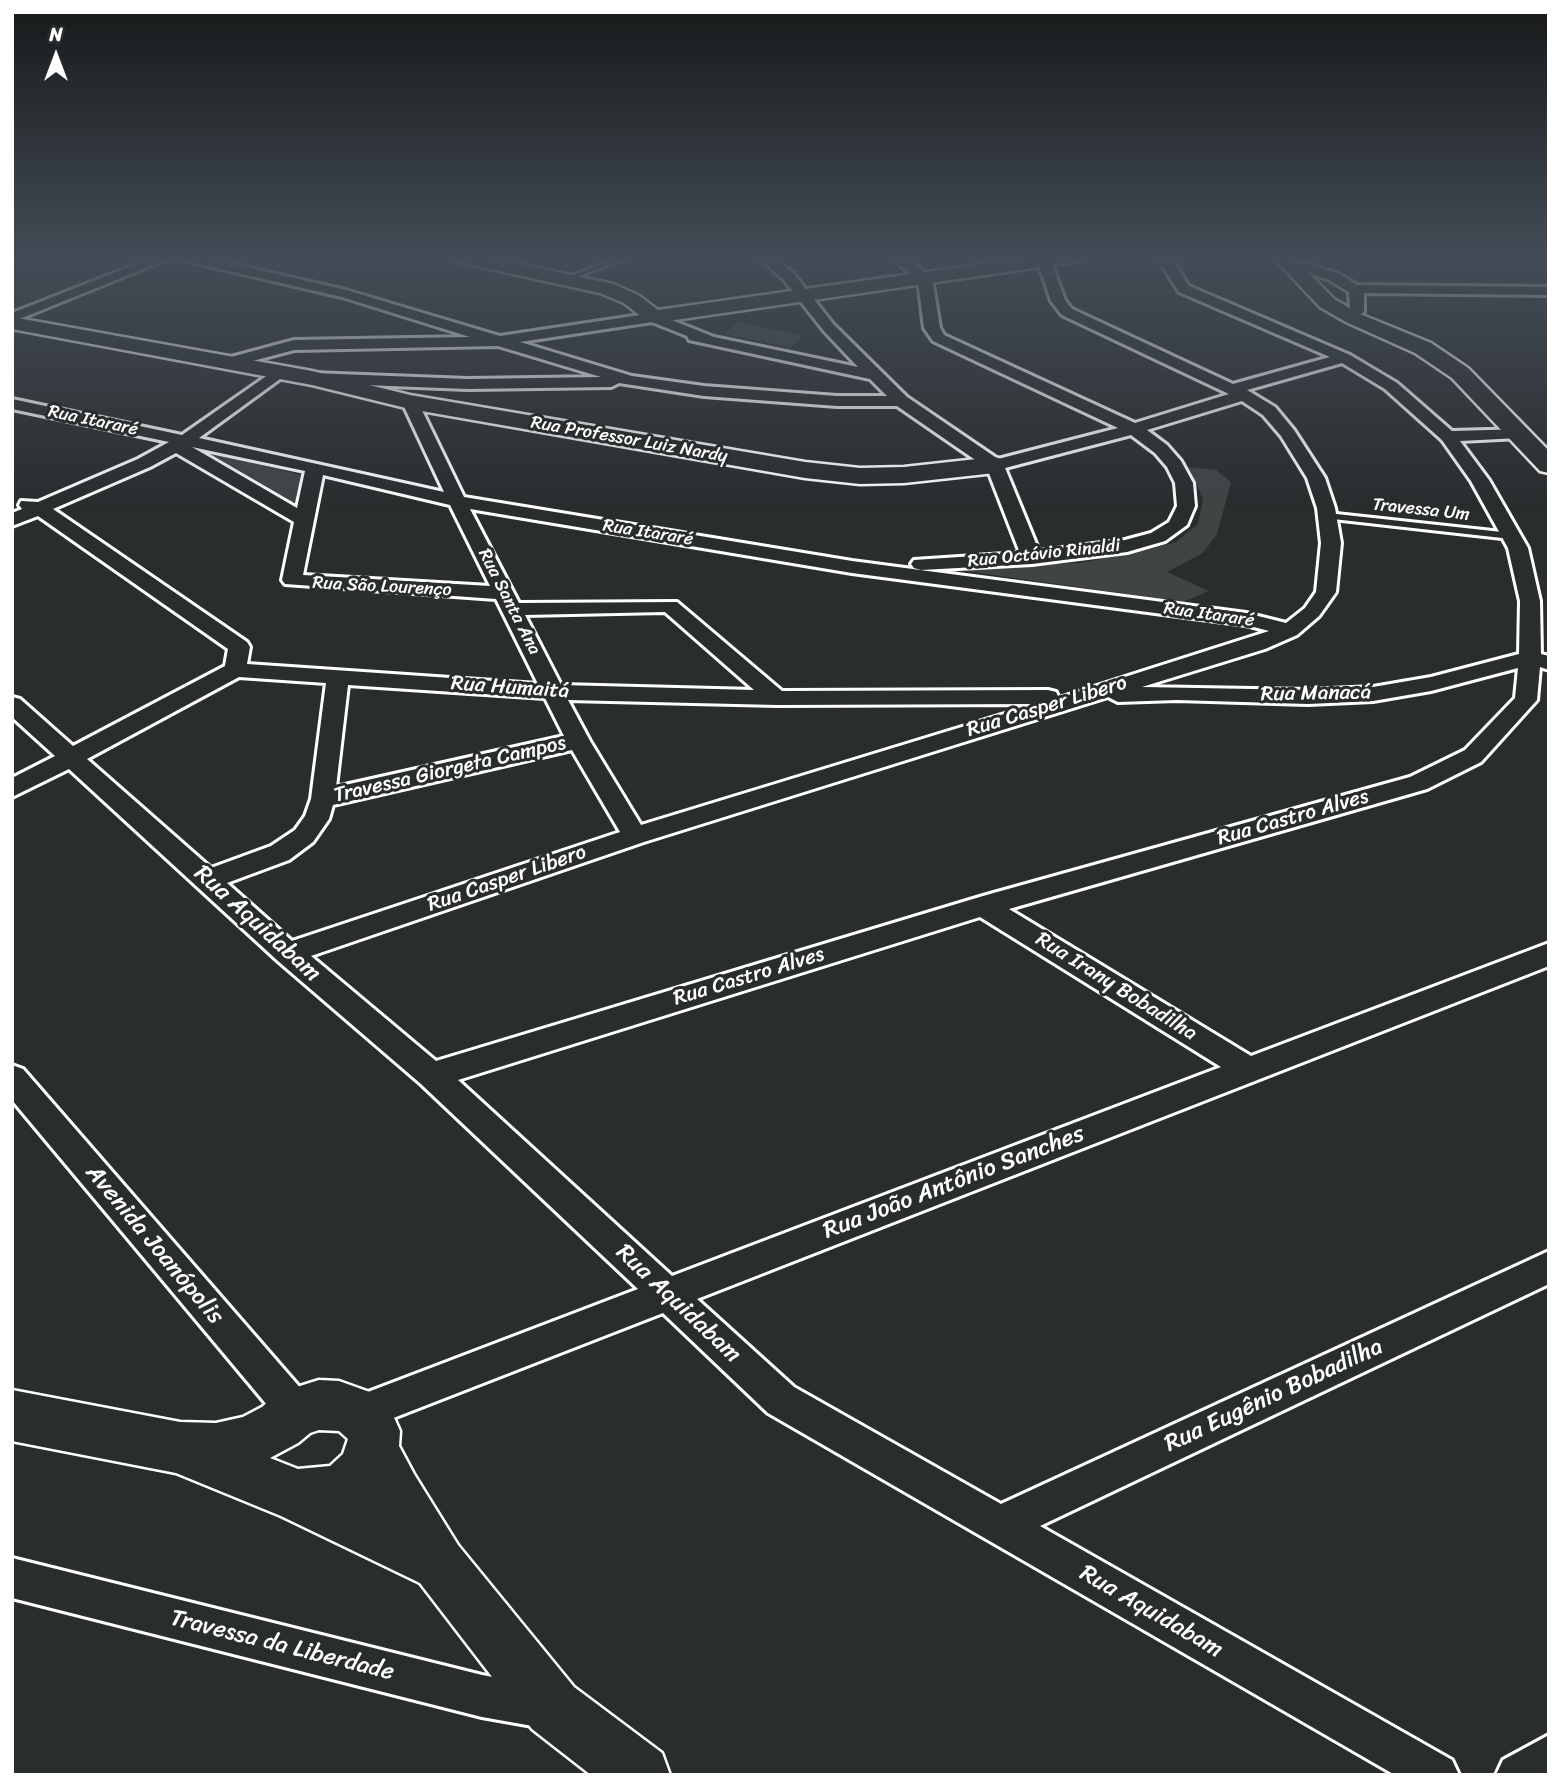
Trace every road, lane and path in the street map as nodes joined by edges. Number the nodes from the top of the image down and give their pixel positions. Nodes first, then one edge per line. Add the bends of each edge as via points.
1 (109, 339) edge
2 (494, 339) edge
3 (510, 339) edge
4 (706, 339) edge
5 (830, 339) edge
6 (840, 339) edge
7 (942, 339) edge
8 (1126, 339) edge
9 (1305, 339) edge
10 (1403, 339) edge
11 (1421, 339) edge
12 (709, 340) joint
13 (499, 341) junction
14 (776, 354) junction
15 (1344, 358) junction
16 (226, 363) junction
17 (278, 373) junction
18 (875, 375) junction
19 (312, 378) junction
20 (630, 381) junction
21 (468, 384) junction
22 (1239, 392) junction
23 (901, 401) junction
24 (410, 402) junction
25 (12, 404) edge
26 (440, 406) junction
27 (1134, 429) junction
28 (1520, 433) junction
29 (1448, 436) junction
30 (180, 443) junction
31 (1549, 445) edge
32 (995, 465) junction
33 (1549, 466) edge
34 (315, 468) junction
35 (12, 501) edge
36 (457, 501) junction
37 (39, 508) junction
38 (1327, 516) junction
39 (12, 520) edge
40 (305, 520) junction
41 (1511, 536) junction
42 (1032, 558) junction
43 (852, 567) junction
44 (508, 601) junction
45 (1290, 630) junction
46 (1540, 660) edge
47 (235, 670) junction
48 (338, 676) junction
49 (555, 692) junction
50 (1078, 697) junction
51 (777, 698) junction
52 (12, 704) edge
53 (578, 741) junction
54 (71, 757) junction
55 (12, 789) edge
56 (323, 799) junction
57 (635, 836) junction
58 (207, 880) junction
59 (983, 905) junction
60 (288, 953) junction
61 (1549, 954) edge
62 (1248, 1069) junction
63 (432, 1074) junction
64 (12, 1078) edge
65 (1549, 1267) edge
66 (667, 1294) junction
67 (12, 1415) edge
68 (288, 1418) junction
69 (367, 1432) junction
70 (180, 1448) junction
71 (286, 1492) junction
72 (1000, 1525) junction
73 (439, 1564) junction
74 (12, 1578) edge
75 (553, 1708) junction
76 (1549, 1756) edge
77 (640, 1775) edge
78 (1437, 1775) edge
79 (1518, 1775) edge

1 - 16 main road, Rua Professor Luiz Nardy
2 - 13 street
3 - 13 street
4 - 12 street
5 - 14 street via 816,352
6 - 18 street
7 - 27 street, Rua Octávio Rinaldi
8 - 22 street, Rua Casper Libero
9 - 15 street, Rua Castro Alves
10 - 28 main road via 1460,373
11 - 31 main road via 1458,359
12 - 14 street
13 - 16 street via 294,345
13 - 20 street
14 - 18 street
15 - 22 street, Rua Professor Luiz Nardy
15 - 29 street, Rua Castro Alves via 1391,386
16 - 17 main road, Rua Professor Luiz Nardy
17 - 19 main road, Rua Professor Luiz Nardy
17 - 30 street
18 - 23 street
19 - 21 street
19 - 24 main road, Rua Professor Luiz Nardy
20 - 21 street
20 - 23 street via 757,395
21 - 26 street
22 - 27 street, Rua Professor Luiz Nardy
22 - 38 street, Rua Casper Libero via 1269,411 1288,434 1316,478
23 - 32 street
24 - 26 main road, Rua Professor Luiz Nardy
24 - 36 street, Rua Santa Ana
25 - 30 street, Rua Itararé
26 - 32 main road, Rua Professor Luiz Nardy via 860,476
27 - 32 street, Rua Professor Luiz Nardy
27 - 42 street, Rua Octávio Rinaldi via 1161,449 1184,483 1186,506 1177,525 1158,537 1127,546
28 - 29 street
28 - 33 main road
29 - 41 street, Rua Castro Alves via 1480,480
30 - 34 street, Rua Itararé
30 - 37 street
30 - 40 street
32 - 42 street
34 - 36 street, Rua Itararé
34 - 40 street, Rua São Lourenço
35 - 37 street
36 - 43 street, Rua Itararé
36 - 44 street, Rua Santa Ana
37 - 39 street
37 - 47 street via 239,647
38 - 41 lane, Travessa Um
38 - 45 street, Rua Casper Libero via 1331,543 1326,592 1312,612
40 - 44 street, Rua São Lourenço via 291,578 296,582
41 - 46 street, Rua Castro Alves via 1518,548
42 - 43 street, Rua Octávio Rinaldi
43 - 45 street, Rua Itararé via 1246,619
44 - 49 street, Rua Santa Ana
44 - 51 street, Rua São Lourenço via 670,606
45 - 50 street, Rua Casper Libero
46 - 50 street, Rua Manacá via 1373,694
46 - 59 street, Rua Castro Alves via 1526,700 1473,757 1418,783
47 - 48 street, Rua Humaitá
47 - 54 street
48 - 49 street, Rua Humaitá
48 - 56 street
49 - 51 street, Rua Humaitá
49 - 53 street, Rua Santa Ana
50 - 51 street, Rua Humaitá
50 - 57 street, Rua Casper Libero
52 - 54 street, Rua Aquidabam
53 - 56 street, Travessa Giorgeta Campos
53 - 57 street, Rua Santa Ana
54 - 55 street
54 - 58 street, Rua Aquidabam
56 - 58 street via 317,819 304,836 280,853
57 - 60 street, Rua Casper Libero
58 - 60 street, Rua Aquidabam
59 - 62 street, Rua Irany Bobadilha
59 - 63 street, Rua Castro Alves
60 - 63 street, Rua Aquidabam
61 - 62 street, Rua João Antônio Sanches
62 - 66 street, Rua João Antônio Sanches
63 - 66 street, Rua Aquidabam
64 - 68 street, Avenida Joanópolis
65 - 72 street, Rua Eugênio Bobadilha
66 - 69 street, Rua João Antônio Sanches
66 - 72 street, Rua Aquidabam via 781,1400
67 - 70 main road
68 - 69 main road via 319,1405 339,1406
68 - 70 main road via 250,1441 216,1449
68 - 71 main road via 268,1446 263,1463
69 - 71 main road via 362,1473 345,1488 321,1495
69 - 73 main road via 395,1493
70 - 71 main road
71 - 73 main road
72 - 78 street, Rua Aquidabam
73 - 75 main road
74 - 75 street, Travessa da Liberdade via 482,1696
75 - 77 main road
76 - 79 street

